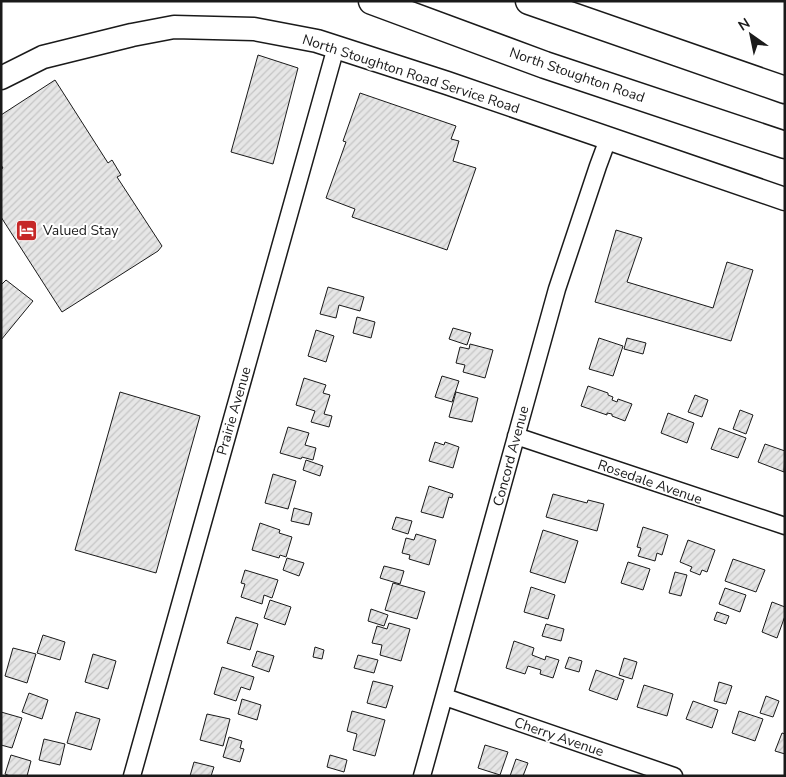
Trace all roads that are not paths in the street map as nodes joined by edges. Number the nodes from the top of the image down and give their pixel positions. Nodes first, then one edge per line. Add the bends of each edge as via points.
1 (372, 1) edge
2 (529, 1) edge
3 (336, 47) junction
4 (1, 78) edge
5 (785, 90) edge
6 (608, 139) junction
7 (785, 145) edge
8 (785, 199) edge
9 (516, 436) junction
10 (785, 526) edge
11 (445, 697) junction
12 (132, 776) edge
13 (422, 776) edge
14 (674, 776) edge

1 - 7 main road, North Stoughton Road via 545,65
2 - 5 main road
3 - 4 street, North Stoughton Road Service Road via 254,30 174,28 43,57
3 - 6 street, North Stoughton Road Service Road
3 - 12 street, Prairie Avenue
6 - 8 street, North Stoughton Road Service Road
6 - 9 street, Concord Avenue via 557,290
9 - 10 street, Rosedale Avenue
9 - 11 street, Concord Avenue
11 - 13 street, Concord Avenue
11 - 14 street, Cherry Avenue

